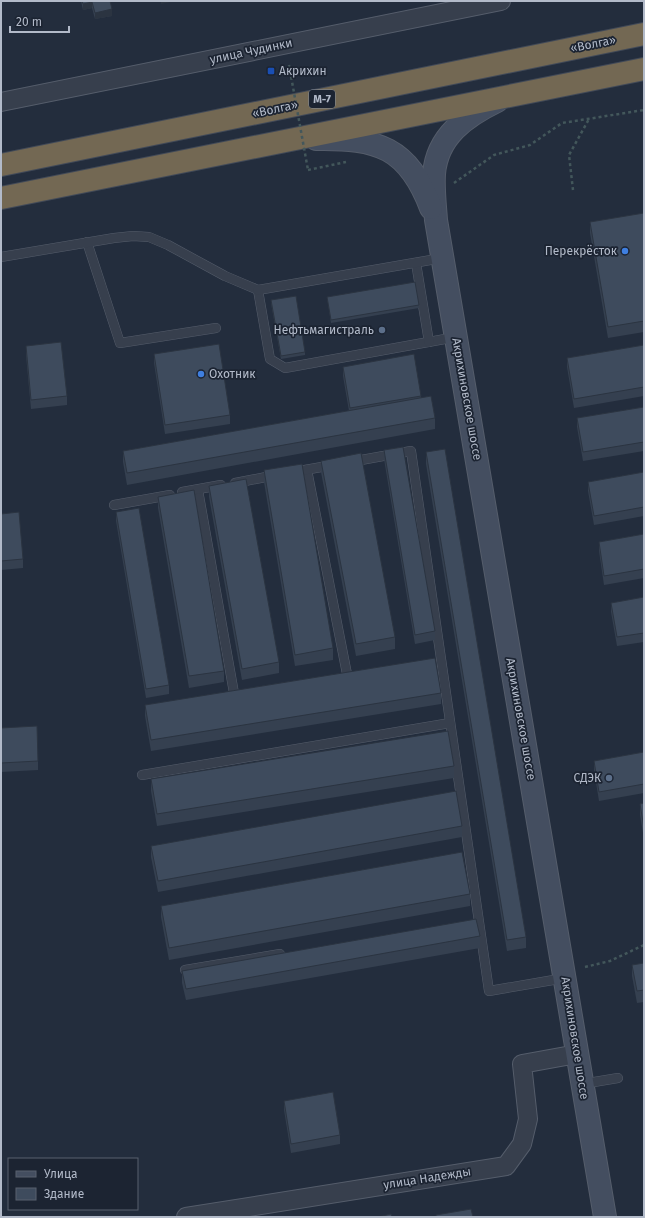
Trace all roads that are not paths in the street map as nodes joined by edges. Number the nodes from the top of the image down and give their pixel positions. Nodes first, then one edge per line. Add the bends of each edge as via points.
1 (501, 1) edge
2 (644, 34) edge
3 (644, 69) edge
4 (506, 97) junction
5 (1, 102) edge
6 (293, 140) junction
7 (1, 165) edge
8 (1, 198) edge
9 (436, 220) junction
10 (87, 242) junction
11 (1, 257) edge
12 (443, 258) junction
13 (416, 263) junction
14 (258, 290) junction
15 (216, 328) dead end
16 (457, 337) junction
17 (429, 342) junction
18 (307, 470) junction
19 (198, 490) junction
20 (114, 505) dead end
21 (347, 674) edge
22 (234, 693) edge
23 (450, 723) junction
24 (142, 775) dead end
25 (286, 953) edge
26 (185, 970) edge
27 (565, 978) junction
28 (577, 1054) junction
29 (618, 1078) dead end
30 (582, 1084) junction
31 (186, 1217) edge
32 (605, 1217) edge

1 - 5 street, улица Чудинки
2 - 7 highway, «Волга» / М-7
3 - 4 highway
4 - 6 highway
4 - 9 main road, Акрихиновское шоссе via 479,110 458,125 445,140 434,172
6 - 8 highway
6 - 9 main road, Акрихиновское шоссе via 339,139 366,142 387,149 416,175
9 - 12 main road, Акрихиновское шоссе
10 - 11 lane
10 - 14 lane via 133,236 148,237
10 - 15 lane via 120,343
12 - 13 lane
12 - 16 main road, Акрихиновское шоссе
13 - 14 lane
13 - 17 lane
14 - 17 lane via 270,359 285,368
16 - 17 lane
16 - 27 main road, Акрихиновское шоссе via 470,440
18 - 19 lane
18 - 21 lane
18 - 23 lane via 411,451
19 - 20 lane
19 - 22 lane
23 - 24 lane
23 - 27 lane via 475,922 489,991
25 - 26 lane
27 - 28 main road, Акрихиновское шоссе
28 - 30 main road, Акрихиновское шоссе
28 - 31 street, улица Надежды via 522,1064 528,1119 522,1144 506,1166
29 - 30 lane
30 - 32 main road, Акрихиновское шоссе

